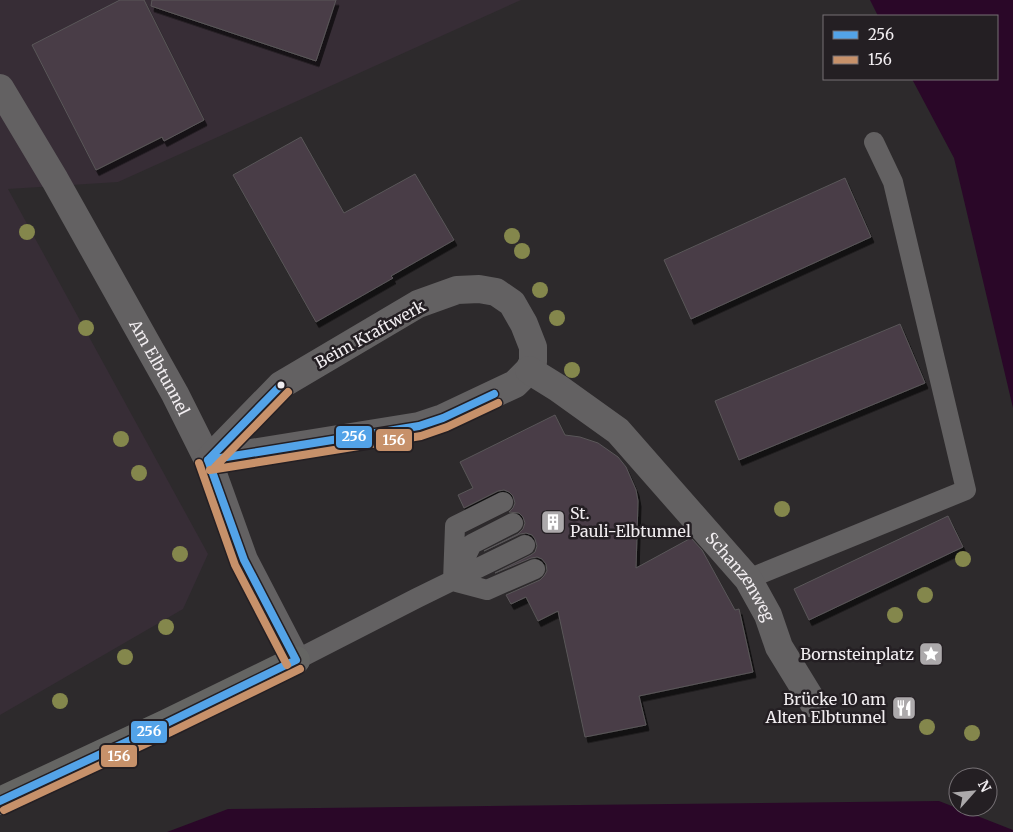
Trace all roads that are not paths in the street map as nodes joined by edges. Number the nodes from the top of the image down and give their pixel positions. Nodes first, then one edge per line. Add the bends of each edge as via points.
1 (0, 88) edge
2 (874, 142) dead end
3 (529, 370) junction
4 (208, 460) junction
5 (503, 502) dead end
6 (513, 523) dead end
7 (525, 545) dead end
8 (535, 569) dead end
9 (748, 579) junction
10 (453, 580) junction
11 (296, 660) junction
12 (814, 704) dead end
13 (0, 801) edge

1 - 4 street, Am Elbtunnel via 55,180
2 - 9 lane via 893,182 966,490
3 - 4 street via 515,384 419,426
3 - 4 street, Beim Kraftwerk via 533,362 533,347 512,303 496,292 458,290 418,304 281,384
3 - 9 street, Schanzenweg via 618,431
4 - 11 street, Am Elbtunnel via 244,560
5 - 10 lane via 455,526
6 - 10 lane via 472,544
7 - 10 lane
8 - 10 lane via 487,590
9 - 12 street, Schanzenweg via 768,616 779,647
10 - 11 lane
11 - 13 street

